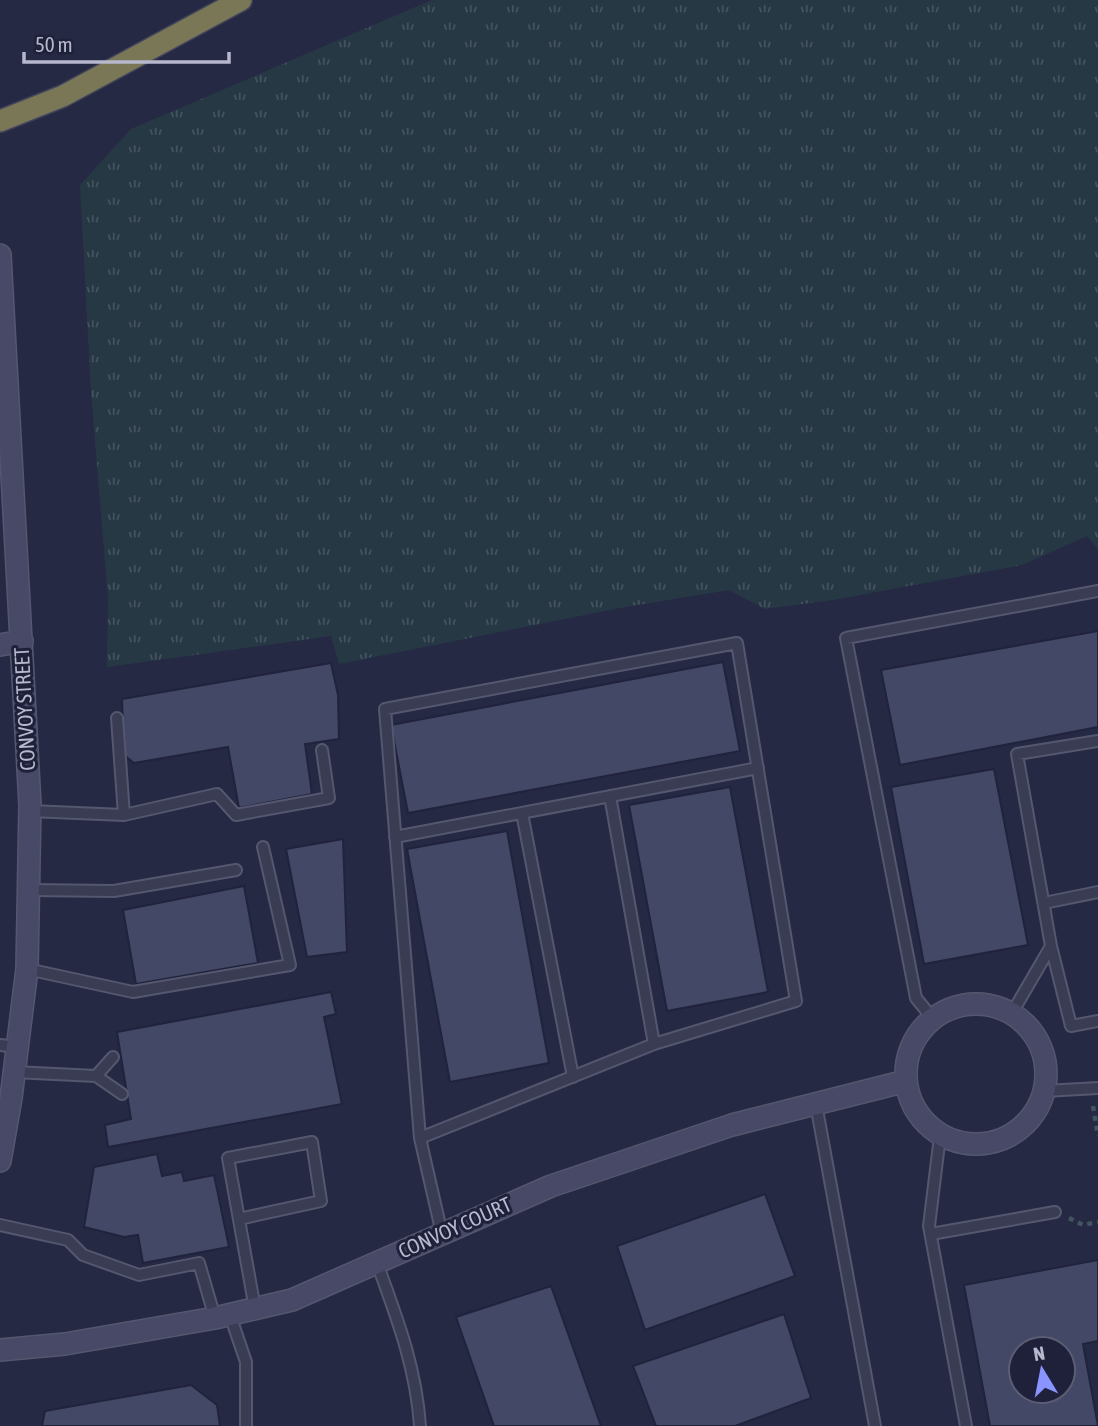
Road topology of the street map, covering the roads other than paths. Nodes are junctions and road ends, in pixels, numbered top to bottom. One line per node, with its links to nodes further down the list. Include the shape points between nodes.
1 (241, 0): 2 (highway, via 63,96)
2 (0, 121)
3 (0, 255): 4 (street, CONVOY STREET)
4 (3, 359): 6 (street, CONVOY STREET)
5 (1098, 591): 25 (lane, via 846,638 916,998)
6 (22, 641): 7 (street); 13 (street, CONVOY STREET)
7 (0, 645)
8 (117, 718): 15 (lane)
9 (1098, 741): 21 (lane, via 1017,754)
10 (322, 750): 15 (lane, via 329,798 236,815 217,794)
11 (758, 768): 12 (lane); 16 (lane, via 737,643 398,706 385,709); 27 (lane, via 796,1000)
12 (610, 796): 14 (lane); 27 (lane)
13 (30, 811): 15 (lane); 19 (street, CONVOY STREET)
14 (522, 813): 16 (lane); 32 (lane)
15 (124, 815)
16 (395, 837): 39 (lane)
17 (263, 847): 23 (lane, via 290,965 133,992)
18 (236, 870): 19 (lane, via 114,891)
19 (29, 890): 23 (street, CONVOY STREET)
20 (1098, 892): 21 (lane)
21 (1044, 903): 22 (lane)
22 (1051, 946): 24 (lane); 26 (lane, via 1071,1026)
23 (27, 970): 28 (street, CONVOY STREET)
24 (1012, 1013): 25 (street, via 971,1004); 35 (street, via 1042,1046)
25 (933, 1019): 33 (street, via 917,1037 908,1058)
26 (1098, 1021)
27 (654, 1044): 32 (lane)
28 (8, 1046): 30 (street, CONVOY STREET)
29 (113, 1057): 31 (lane)
30 (14, 1072): 31 (lane); 40 (street, CONVOY STREET)
31 (96, 1076): 36 (lane)
32 (573, 1077): 39 (lane)
33 (906, 1081): 37 (street, CONVOY COURT); 38 (street, via 919,1116)
34 (1094, 1088): 35 (lane)
35 (1045, 1091): 38 (street, via 1035,1113 1019,1131 997,1142 973,1145)
36 (122, 1094)
37 (816, 1104): 44 (street, CONVOY COURT, via 732,1125 551,1186); 52 (lane)
38 (940, 1136): 45 (lane)
39 (420, 1138): 44 (lane)
40 (0, 1161)
41 (1055, 1213): 45 (lane)
42 (239, 1219): 42 (lane, via 228,1158 312,1142 321,1201); 47 (lane)
43 (0, 1225): 48 (lane, via 68,1240 83,1255 139,1275 199,1263)
44 (442, 1234): 46 (street, CONVOY COURT)
45 (931, 1234): 53 (lane)
46 (377, 1263): 47 (street, CONVOY COURT, via 292,1300); 51 (lane, via 404,1336)
47 (255, 1309): 48 (street, CONVOY COURT)
48 (222, 1317): 49 (street, CONVOY COURT, via 65,1344); 50 (lane, via 246,1362)
49 (0, 1350)
50 (246, 1426)
51 (420, 1426)
52 (875, 1426)
53 (966, 1426)

